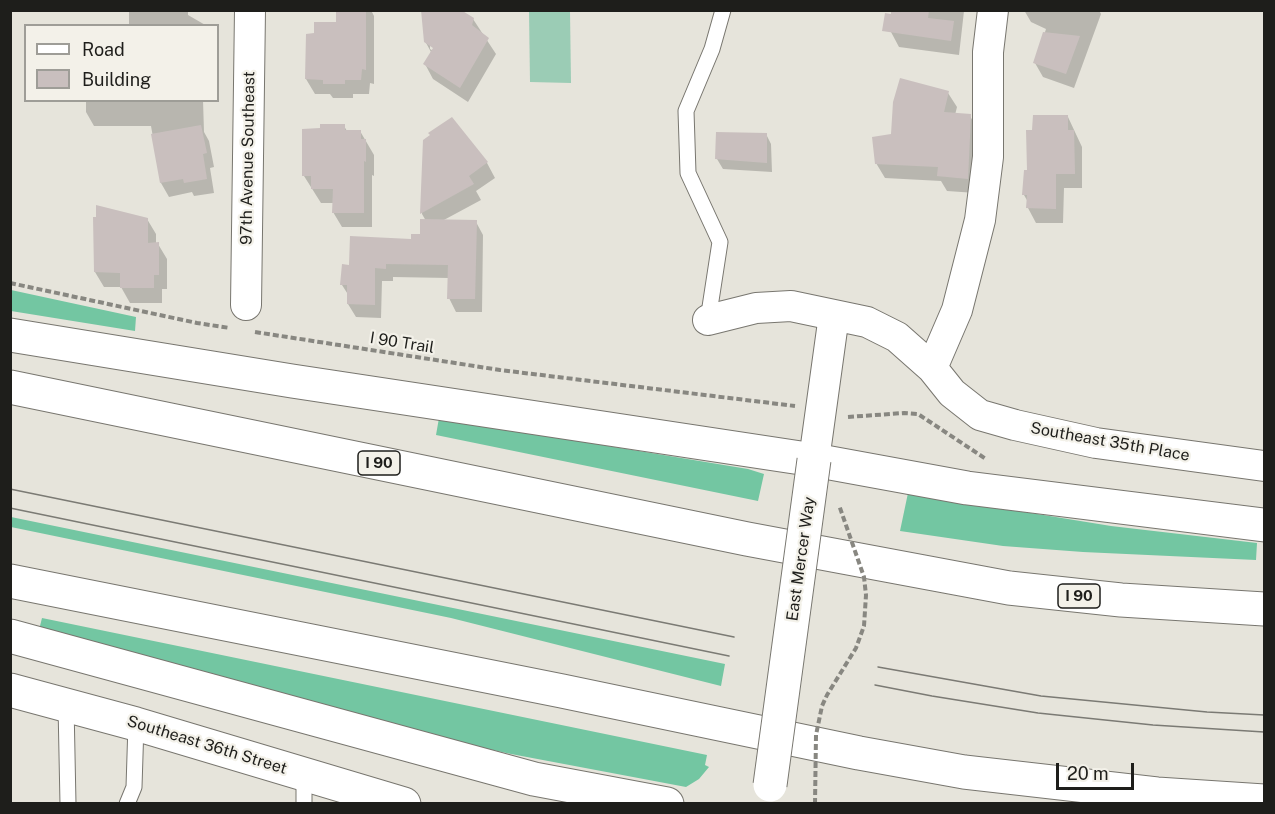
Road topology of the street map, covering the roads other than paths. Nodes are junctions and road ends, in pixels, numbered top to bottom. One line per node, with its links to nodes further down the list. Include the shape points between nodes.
1 (250, 10): 6 (street, 97th Avenue Southeast)
2 (723, 10): 5 (lane, via 712,49 686,111 688,173 720,242)
3 (993, 10): 8 (street, via 988,52 988,157 980,220 957,310)
4 (834, 315): 5 (street, Southeast 35th Place, via 791,306 756,308); 8 (street, Southeast 35th Place, via 867,322 897,336); 10 (street, East Mercer Way)
5 (708, 320)
6 (240, 321)
7 (10, 334): 10 (main road)
8 (932, 368): 11 (street, Southeast 35th Place, via 952,393 980,415 1096,442)
9 (10, 387): 14 (main road, I 90, via 747,539 1009,588)
10 (814, 460): 12 (main road, via 967,488); 20 (main road, East Mercer Way, bridge)
11 (1264, 466)
12 (1264, 525)
13 (10, 581): 21 (main road, via 964,772 1136,792)
14 (1264, 609)
15 (10, 636): 25 (main road, via 534,779)
16 (10, 690): 17 (main road, Southeast 36th Street)
17 (66, 705): 18 (main road, Southeast 36th Street); 22 (lane)
18 (136, 724): 19 (main road, Southeast 36th Street); 23 (lane, via 134,787)
19 (304, 789): 24 (main road, Southeast 36th Street)
20 (769, 794)
21 (1264, 801)
22 (68, 804)
23 (127, 804)
24 (404, 804)
25 (667, 804)

